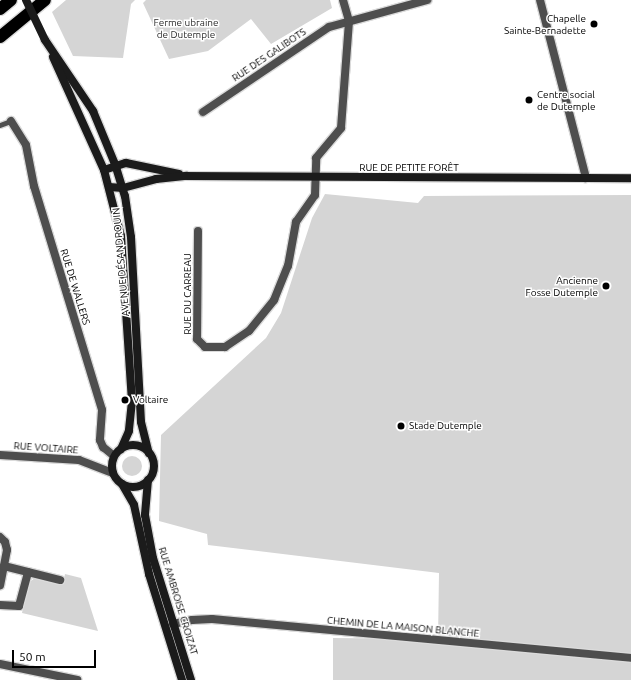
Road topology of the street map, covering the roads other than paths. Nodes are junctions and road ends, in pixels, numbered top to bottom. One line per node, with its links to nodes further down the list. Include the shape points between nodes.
1 (11, 0): 7 (highway)
2 (26, 0): 10 (main road, AVENUE DÉSANDROUIN, bridge)
3 (45, 0): 9 (highway)
4 (343, 0): 8 (street)
5 (427, 0): 8 (street, RUE DES GALIBOTS)
6 (540, 0): 18 (street)
7 (0, 9)
8 (349, 21): 11 (street, RUE DES GALIBOTS, via 324,30); 17 (street, RUE DU CARREAU, via 341,128 316,158)
9 (0, 37)
10 (45, 40): 14 (main road, AVENUE DÉSANDROUIN, via 83,94); 15 (main road, AVENUE DÉSANDROUIN)
11 (203, 112)
12 (11, 121): 13 (lane); 26 (street, RUE DE WALLERS, via 26,145 34,186 102,410 100,440 103,447)
13 (0, 125)
14 (115, 164): 15 (main road); 16 (main road, RUE DE PETITE FORÊT, via 132,164); 21 (main road, AVENUE DÉSANDROUIN)
15 (104, 170): 20 (main road, AVENUE DÉSANDROUIN)
16 (187, 176): 17 (main road, RUE DE PETITE FORÊT); 21 (main road, RUE DE PETITE FORÊT, via 156,179)
17 (315, 176): 18 (main road, RUE DE PETITE FORÊT); 22 (street, RUE DU CARREAU, via 315,195 296,222 291,257 278,293 253,327 225,347 205,347 197,339)
18 (586, 178): 19 (main road, RUE DE PETITE FORÊT)
19 (631, 178)
20 (109, 188): 21 (main road, RUE DE PETITE FORÊT); 23 (main road, AVENUE DÉSANDROUIN, via 121,236 132,405 129,432)
21 (123, 188): 24 (main road, AVENUE DÉSANDROUIN, via 131,237 141,422)
22 (198, 231)
23 (121, 448): 24 (main road, via 138,446); 26 (main road)
24 (149, 453): 28 (main road, via 154,467)
25 (0, 455): 27 (street, RUE VOLTAIRE, via 79,460)
26 (114, 456): 27 (main road)
27 (113, 473): 29 (main road)
28 (148, 480): 29 (main road, via 136,486); 36 (main road, RUE AMBROISE CROIZAT, via 145,508 147,528 155,565)
29 (122, 484): 41 (main road, RUE AMBROISE CROIZAT, via 134,506 149,574)
30 (0, 537): 31 (street, via 7,546)
31 (4, 566): 32 (street); 34 (street)
32 (28, 572): 33 (street); 35 (street, via 19,606)
33 (60, 580)
34 (0, 585)
35 (0, 605)
36 (174, 624): 37 (street, CHEMIN DE LA MAISON BLANCHE, via 212,619); 42 (main road, RUE AMBROISE CROIZAT)
37 (631, 658)
38 (0, 664): 39 (street)
39 (61, 678): 40 (street)
40 (77, 680)
41 (182, 680)
42 (191, 680)

